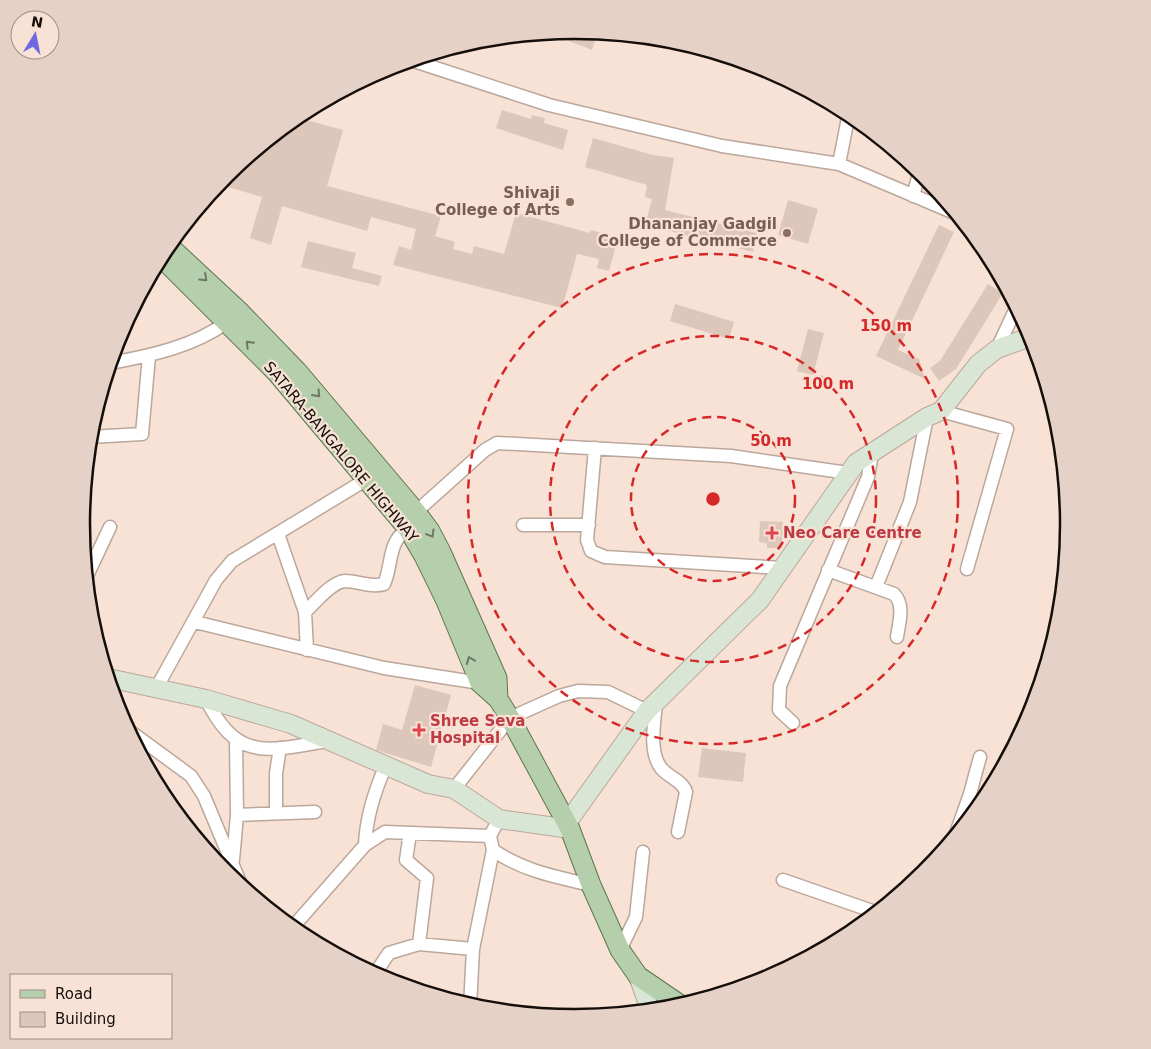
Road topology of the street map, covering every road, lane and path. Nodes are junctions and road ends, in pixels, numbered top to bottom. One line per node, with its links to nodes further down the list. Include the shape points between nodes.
1 (423, 64): 3 (street, via 559,107 722,146)
2 (848, 123): 3 (street)
3 (839, 164): 5 (street)
4 (917, 179): 5 (street)
5 (912, 196): 6 (street)
6 (945, 209)
7 (175, 251): 21 (main road, SATARA-BANGALORE HIGHWAY, one-way to 21, via 297,371)
8 (167, 263): 10 (main road, SATARA-BANGALORE HIGHWAY)
9 (1013, 315): 12 (street)
10 (227, 322): 13 (street, via 214,331); 20 (main road, SATARA-BANGALORE HIGHWAY, one-way to 10, via 276,372)
11 (1024, 339): 12 (street)
12 (997, 349): 15 (street, via 978,364)
13 (149, 356): 14 (street); 16 (street, via 142,434)
14 (118, 361)
15 (934, 414): 18 (street); 29 (street, via 1006,430); 31 (street, via 910,502)
16 (98, 437)
17 (595, 448): 19 (street, via 731,456); 21 (street, via 497,443); 23 (street)
18 (872, 453): 19 (street, via 856,463); 30 (street, via 868,477)
19 (848, 473): 28 (street)
20 (367, 479): 25 (main road, SATARA-BANGALORE HIGHWAY); 26 (street)
21 (416, 512): 37 (main road, SATARA-BANGALORE HIGHWAY, one-way to 37, via 441,552)
22 (522, 525): 23 (street)
23 (589, 525): 28 (street, via 588,546 591,551 605,557)
24 (110, 527): 27 (street)
25 (408, 529): 32 (street, via 395,541 384,584 343,581); 37 (main road, SATARA-BANGALORE HIGHWAY, one-way to 25)
26 (278, 534): 32 (street); 33 (street, via 232,561 216,580)
27 (92, 565)
28 (782, 568): 40 (street, via 760,600)
29 (967, 569)
30 (828, 570): 31 (street); 42 (street, via 780,686 779,710)
31 (876, 587): 34 (street, via 894,594 899,600)
32 (305, 612): 35 (street)
33 (195, 622): 35 (street); 38 (street)
34 (898, 637)
35 (307, 650): 37 (street, via 384,668)
36 (115, 679): 38 (street)
37 (488, 680): 41 (main road, SATARA-BANGALORE HIGHWAY)
38 (157, 687): 39 (street)
39 (206, 699): 44 (street, via 217,722); 45 (street, via 291,724)
40 (652, 706): 41 (street, via 608,692 578,691); 55 (street); 56 (street, via 657,760 661,769 685,787)
41 (510, 718): 49 (street); 55 (main road, SATARA-BANGALORE HIGHWAY)
42 (793, 724)
43 (140, 739): 62 (street, via 192,776)
44 (236, 741): 46 (street, via 253,747); 52 (street)
45 (326, 741): 46 (street); 48 (street)
46 (280, 748): 51 (street)
47 (980, 757): 54 (street)
48 (386, 765): 49 (street, via 428,784); 59 (street, via 365,832)
49 (454, 789): 53 (street)
50 (315, 812): 51 (street)
51 (276, 813): 52 (street)
52 (237, 815): 62 (street)
53 (499, 819): 55 (street); 58 (street)
54 (961, 821)
55 (569, 826): 65 (main road, SATARA-BANGALORE HIGHWAY)
56 (678, 832)
57 (410, 833): 58 (street); 59 (street, via 385,832); 68 (street, via 406,860 427,878)
58 (490, 836): 60 (street)
59 (365, 846): 67 (street)
60 (493, 850): 65 (street, via 526,868); 69 (street)
61 (643, 852): 70 (street, via 636,917)
62 (233, 863): 63 (street)
63 (236, 872)
64 (784, 880): 66 (street)
65 (591, 885): 70 (main road, SATARA-BANGALORE HIGHWAY)
66 (870, 910)
67 (297, 922)
68 (419, 944): 69 (street); 71 (street, via 389,953)
69 (473, 949): 73 (street)
70 (620, 950): 72 (main road, SATARA-BANGALORE HIGHWAY)
71 (379, 968)
72 (638, 976): 74 (main road, SATARA-BANGALORE HIGHWAY); 75 (street)
73 (470, 999)
74 (674, 1000)
75 (648, 1005)

